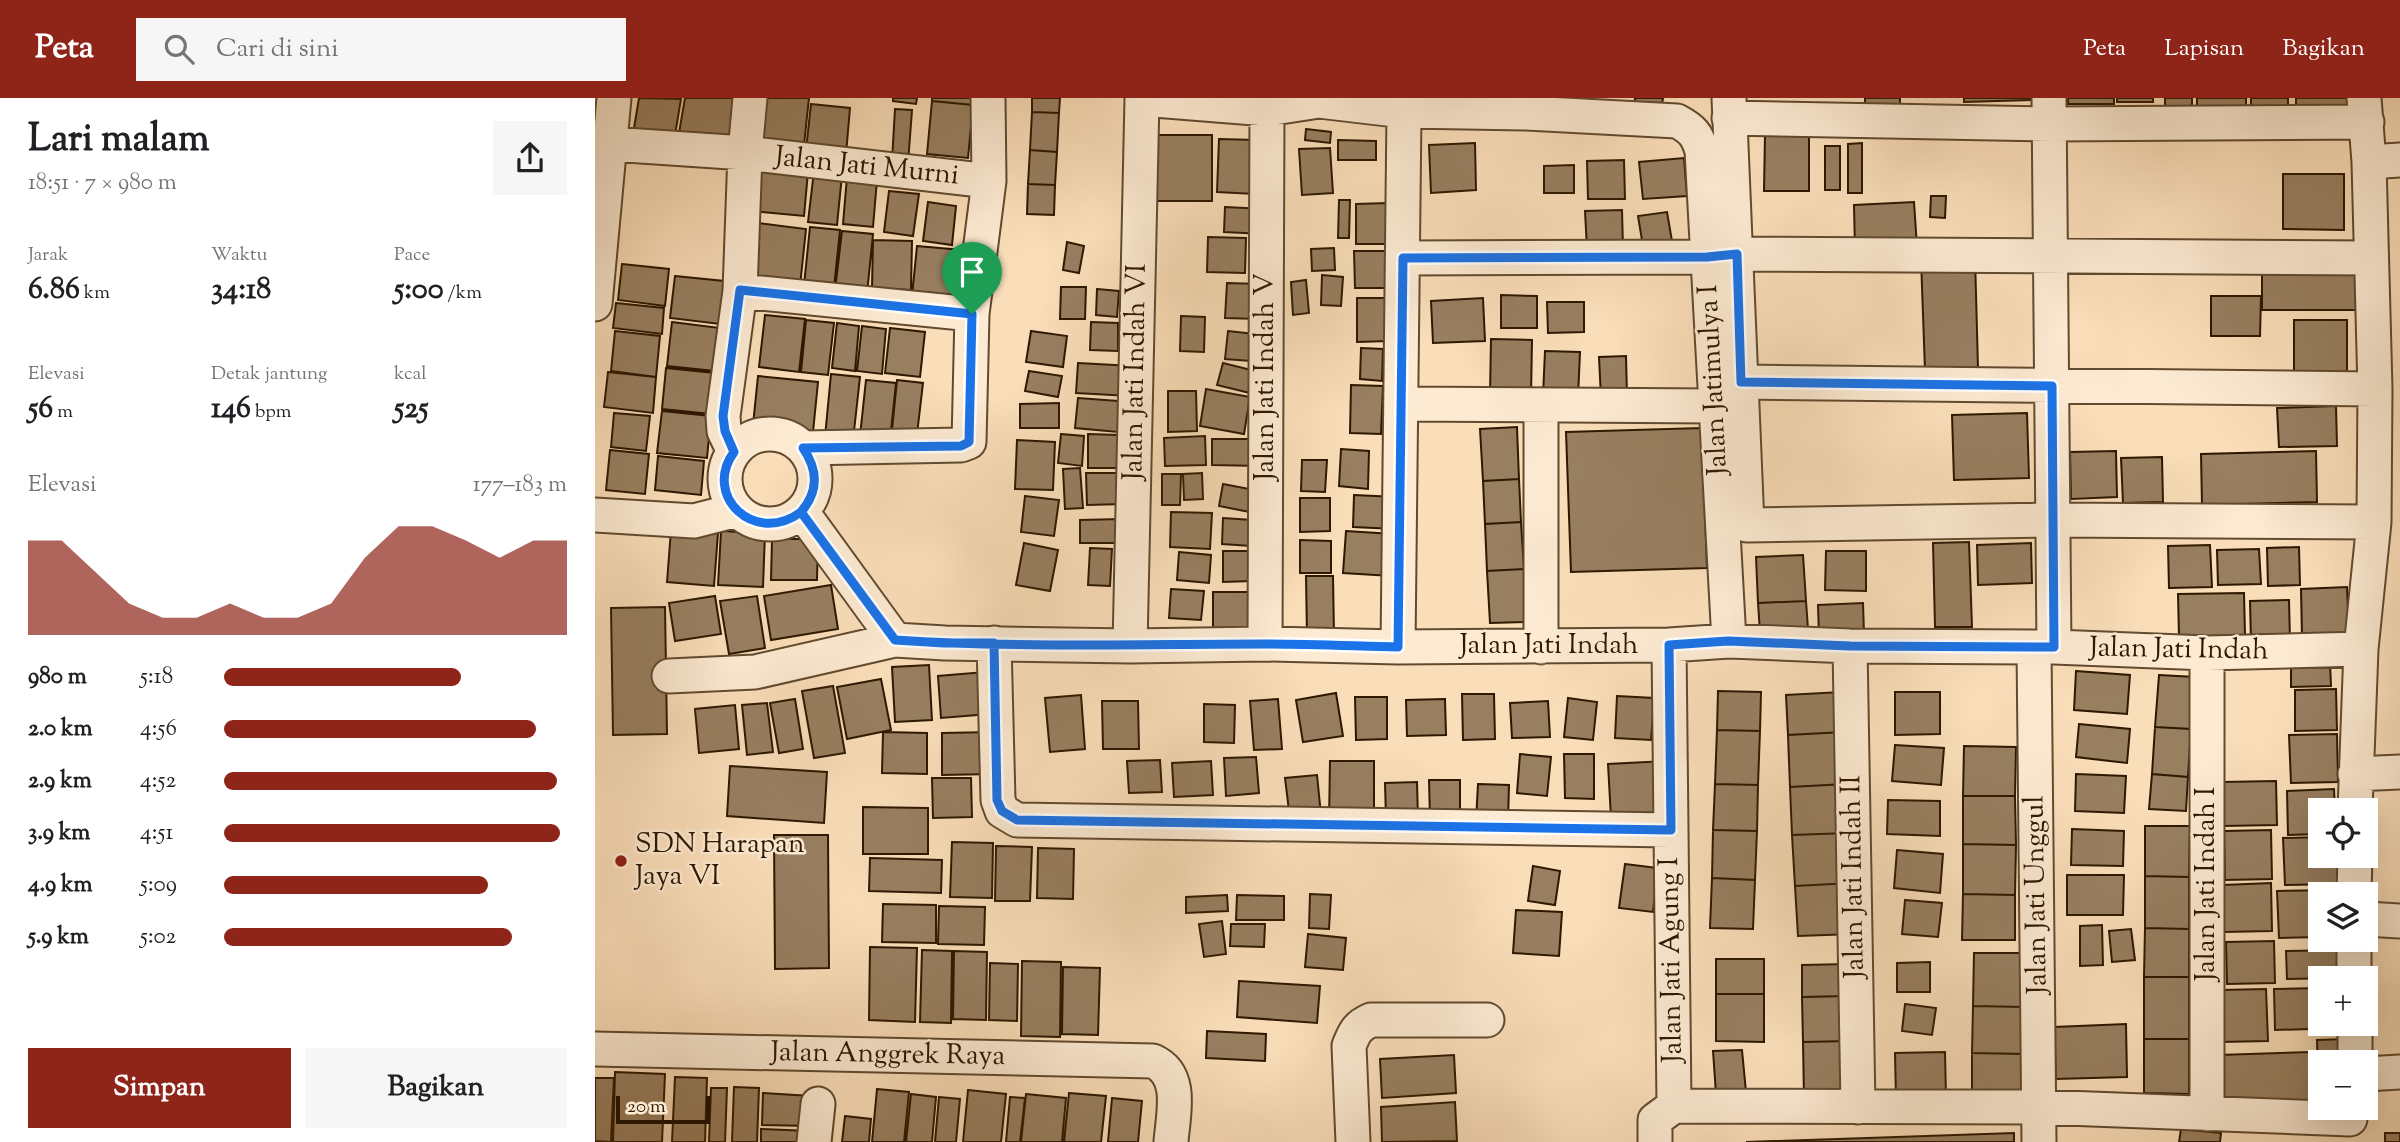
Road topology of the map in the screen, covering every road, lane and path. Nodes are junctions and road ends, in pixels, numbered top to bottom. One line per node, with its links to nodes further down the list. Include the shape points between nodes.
1 (614, 98): 10 (street)
2 (750, 98): 11 (street, Jalan Jati Murni)
3 (988, 98): 13 (street, Jalan Jati Murni)
4 (1142, 98): 6 (street, Jalan Jatimulya I); 39 (street, Jalan Jati Indah VI)
5 (1729, 108): 9 (street); 15 (street)
6 (1267, 109): 8 (street, Jalan Jatimulya I, via 1319,101); 37 (street, Jalan Jati Indah V)
7 (2365, 110): 9 (street); 12 (street)
8 (1404, 111): 15 (street, Jalan Jatimulya I, via 1677,121 1697,135); 16 (street)
9 (2050, 111): 14 (street, Jalan Jati Unggul)
10 (603, 144): 11 (street); 19 (street)
11 (745, 153): 13 (street, Jalan Jati Murni); 18 (street, Jalan Jati Murni)
12 (2384, 161): 17 (street)
13 (989, 181): 20 (street, Jalan Jati Murni)
14 (2051, 255): 15 (street); 17 (street); 22 (street, Jalan Jati Unggul)
15 (1722, 256): 16 (street); 21 (street); 26 (street, Jalan Jatimulya I)
16 (1403, 258): 24 (street)
17 (2371, 258): 23 (street)
18 (740, 290): 20 (street); 28 (street, Jalan Jati Murni, via 723,416)
19 (595, 304)
20 (972, 314): 27 (street, Jalan Jati Murni, via 971,439 966,445)
21 (1741, 382): 22 (street); 32 (street, via 1747,525)
22 (2052, 386): 23 (street); 32 (street, Jalan Jati Unggul)
23 (2375, 389): 33 (street)
24 (1401, 404): 25 (street); 41 (street)
25 (1541, 406): 26 (street); 42 (street)
26 (1715, 406): 35 (street, Jalan Jatimulya I)
27 (803, 448): 28 (street, via 792,439 764,434 750,438); 30 (street, via 811,459 815,487)
28 (734, 452): 29 (street, via 725,471 725,485)
29 (737, 510): 30 (street, via 762,524 790,521); 31 (street, via 694,521)
30 (801, 512): 34 (street)
31 (595, 515)
32 (2053, 520): 33 (street); 43 (street, Jalan Jati Unggul)
33 (2374, 522): 44 (street)
34 (895, 640): 36 (street, Jalan Jati Indah); 46 (street, Jalan Jati Indah, via 755,672)
35 (1728, 641): 38 (street, Jalan Jati Indah); 40 (street, Jalan Jati Indah)
36 (994, 643): 39 (street, Jalan Jati Indah); 50 (street, via 997,800 1002,811 1017,820)
37 (1265, 644): 39 (street, Jalan Jati Indah); 41 (street, Jalan Jati Indah)
38 (1669, 645): 42 (street, Jalan Jati Indah); 50 (street, Jalan Jati Agung I)
39 (1129, 646)
40 (1850, 646): 43 (street, Jalan Jati Indah); 59 (street, Jalan Jati Indah II)
41 (1398, 647): 42 (street, Jalan Jati Indah)
42 (1541, 647)
43 (2044, 647): 45 (street, Jalan Jati Indah); 60 (street, Jalan Jati Unggul)
44 (2361, 649): 45 (street, Jalan Jati Indah); 48 (street)
45 (2207, 653): 61 (street, Jalan Jati Indah I)
46 (669, 676)
47 (2400, 772): 48 (street)
48 (2355, 774): 49 (street)
49 (2355, 798)
50 (1671, 830): 58 (street, Jalan Jati Agung I)
51 (2378, 920): 52 (street)
52 (2400, 921)
53 (1487, 1020): 65 (street, via 1371,1020 1361,1025 1349,1046)
54 (595, 1049): 64 (street, Jalan Anggrek Raya, via 1153,1061 1163,1066 1172,1080)
55 (2400, 1072): 56 (street)
56 (2378, 1073)
57 (818, 1104): 63 (street)
58 (1674, 1107): 59 (street); 66 (street, via 1655,1120)
59 (1858, 1107): 60 (street)
60 (2039, 1107): 61 (street); 67 (street, Jalan Jati Unggul)
61 (2207, 1114): 62 (street)
62 (2351, 1123)
63 (814, 1142)
64 (1171, 1142)
65 (1353, 1142)
66 (1655, 1142)
67 (2039, 1142)

